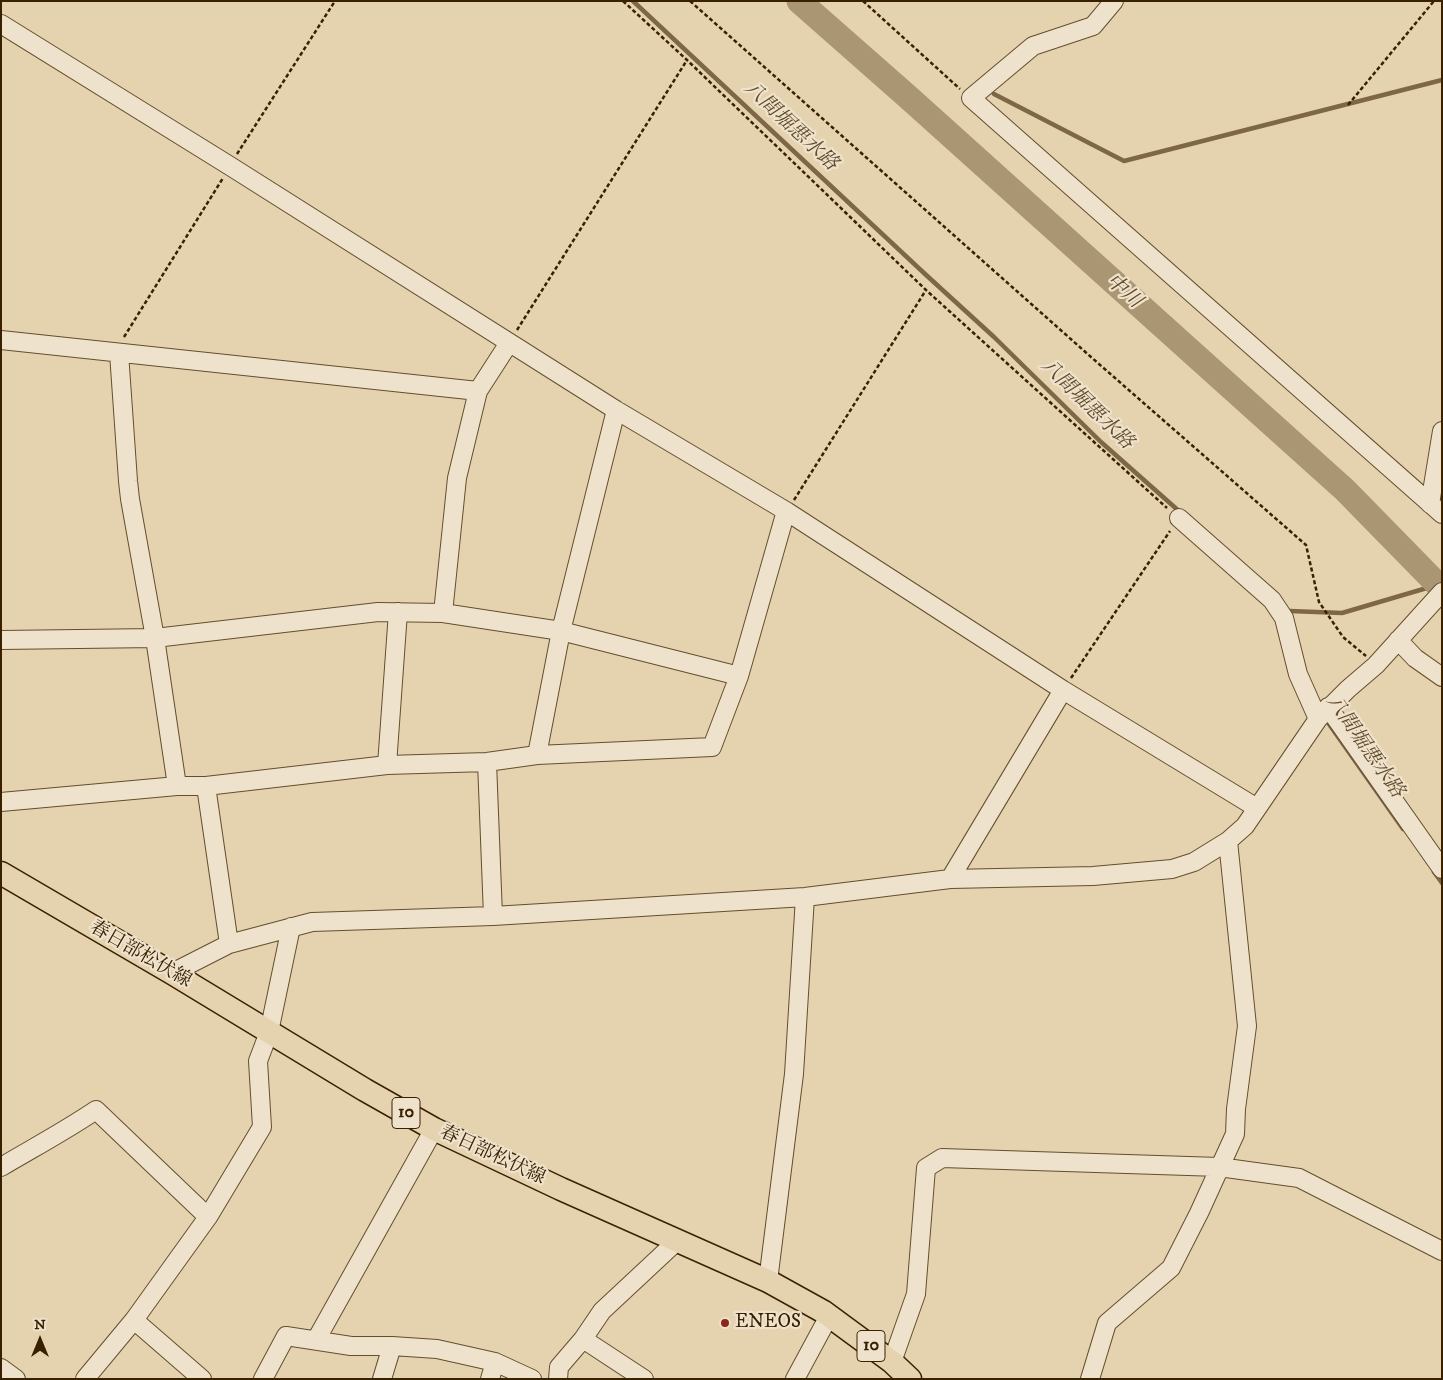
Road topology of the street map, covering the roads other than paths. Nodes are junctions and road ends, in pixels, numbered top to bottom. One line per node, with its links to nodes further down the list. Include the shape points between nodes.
1 (1114, 1): 9 (street, via 1093,26 1033,46 971,98)
2 (1, 24): 4 (street)
3 (1, 340): 5 (street)
4 (508, 343): 6 (street); 7 (street)
5 (119, 353): 6 (street); 17 (street, via 129,490)
6 (478, 391): 14 (street, via 457,478)
7 (616, 410): 10 (street); 15 (street)
8 (1442, 432): 9 (street)
9 (1436, 509)
10 (786, 512): 19 (street); 21 (street)
11 (1179, 518): 22 (street, via 1272,600 1284,618 1298,674)
12 (1442, 592): 16 (street)
13 (398, 612): 14 (street); 17 (street); 25 (street)
14 (444, 613): 15 (street)
15 (562, 630): 19 (street); 23 (street)
16 (1404, 634): 20 (street, via 1415,658); 22 (street, via 1376,665)
17 (155, 638): 18 (street); 26 (street)
18 (1, 640)
19 (739, 676): 23 (street, via 712,747)
20 (1442, 677)
21 (1063, 690): 29 (street); 33 (street)
22 (1323, 713): 29 (street); 31 (street)
23 (537, 755): 24 (street)
24 (487, 762): 25 (street); 35 (street)
25 (387, 765): 27 (street)
26 (177, 786): 27 (street); 28 (street)
27 (206, 786): 37 (street)
28 (1, 802)
29 (1257, 808): 30 (street, via 1245,826)
30 (1228, 841): 33 (street, via 1194,862 1172,869 1093,876); 42 (street, via 1247,1026 1235,1134)
31 (1442, 869)
32 (1, 873): 38 (main road, 春日部松伏線 / 10)
33 (950, 880): 34 (street)
34 (805, 897): 35 (street); 46 (street, via 794,1074)
35 (494, 916): 36 (street, via 312,922)
36 (290, 928): 37 (street); 39 (street)
37 (229, 944): 38 (street)
38 (172, 973): 39 (main road, 春日部松伏線 / 10)
39 (269, 1032): 40 (main road, 春日部松伏線 / 10); 43 (street, via 258,1061 262,1126)
40 (434, 1129): 44 (main road, 春日部松伏線 / 10); 50 (street)
41 (1, 1167): 43 (street, via 96,1110)
42 (1219, 1167): 45 (street, via 1300,1178); 54 (street, via 942,1158 926,1168); 64 (street, via 1171,1268 1107,1323)
43 (208, 1217): 48 (street)
44 (677, 1241): 46 (main road, 春日部松伏線 / 10); 49 (street, via 602,1310)
45 (1442, 1251)
46 (768, 1281): 47 (main road, 春日部松伏線 / 10)
47 (829, 1316): 54 (main road, 春日部松伏線 / 10); 63 (street)
48 (134, 1320): 56 (street); 57 (street)
49 (583, 1339): 61 (street, via 560,1367); 62 (street)
50 (316, 1340): 51 (street, via 351,1346); 58 (street, via 286,1336)
51 (392, 1346): 53 (street, via 437,1349); 59 (street)
52 (1, 1368): 55 (street)
53 (493, 1370): 60 (street)
54 (908, 1374)
55 (16, 1379)
56 (85, 1379)
57 (202, 1379)
58 (263, 1379)
59 (382, 1379)
60 (532, 1379)
61 (558, 1379)
62 (644, 1379)
63 (795, 1379)
64 (1090, 1379)

